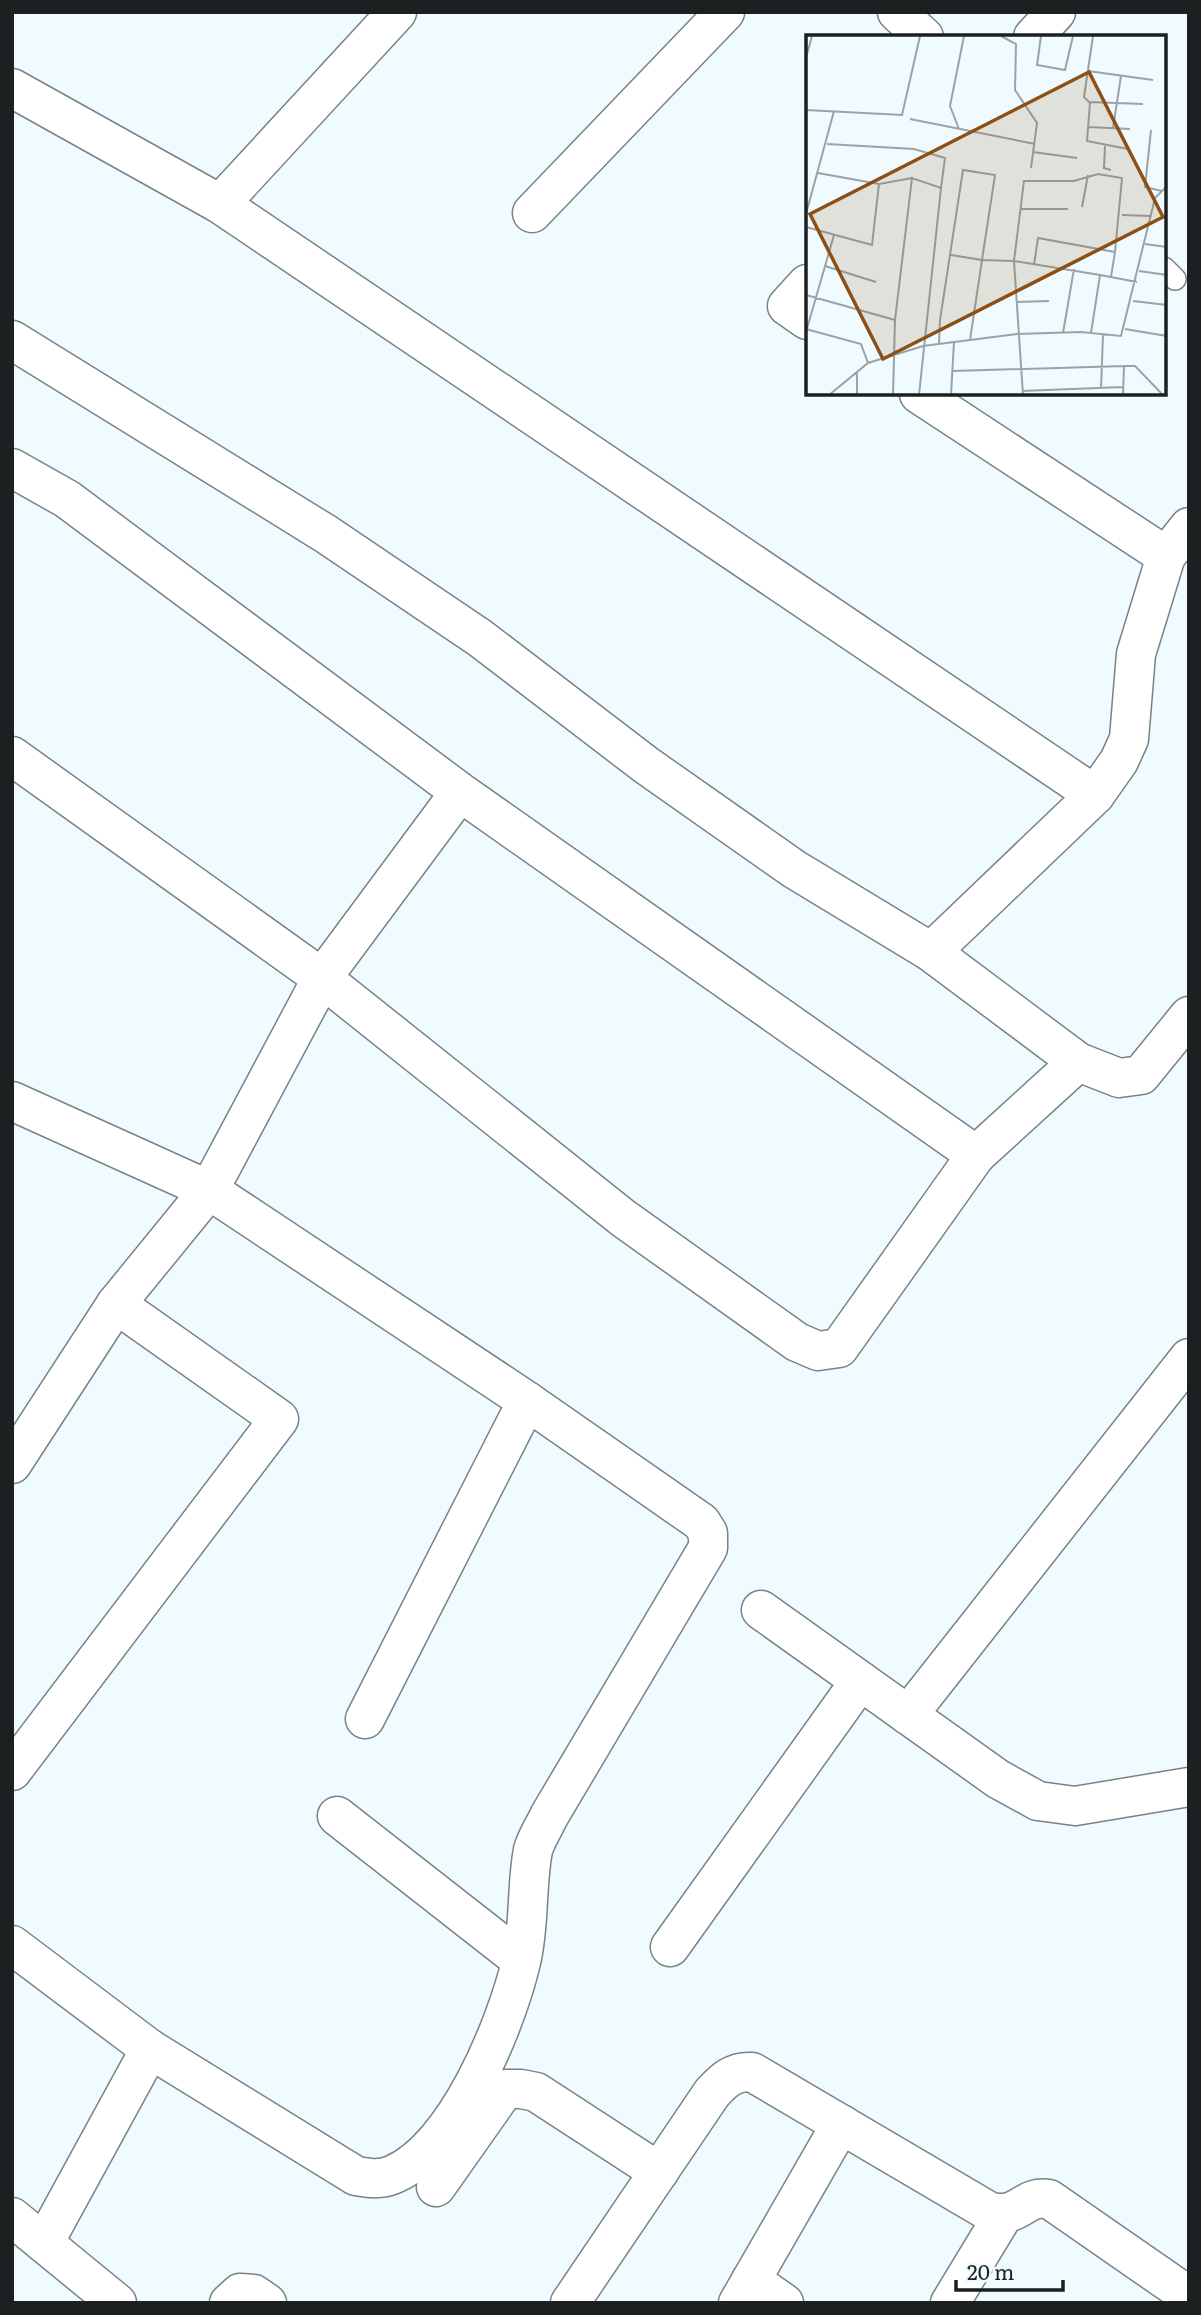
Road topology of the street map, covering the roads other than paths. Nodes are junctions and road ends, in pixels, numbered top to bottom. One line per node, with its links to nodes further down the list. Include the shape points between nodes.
1 (397, 12): 8 (street)
2 (724, 12): 9 (street)
3 (897, 12): 5 (street)
4 (1056, 12): 6 (street)
5 (921, 35)
6 (1035, 35)
7 (12, 88): 8 (street)
8 (220, 204): 19 (street)
9 (531, 213)
10 (806, 285): 11 (street, via 787,306)
11 (806, 319)
12 (12, 340): 20 (street, via 326,534 480,638 646,765 794,869)
13 (922, 396): 16 (street)
14 (12, 468): 18 (street, via 66,499)
15 (1189, 527): 16 (street)
16 (1166, 556): 19 (street, via 1136,654 1129,739)
17 (12, 757): 21 (street)
18 (460, 792): 21 (street); 25 (street)
19 (1095, 795): 20 (street)
20 (931, 952): 23 (street)
21 (322, 978): 25 (street, via 623,1219 797,1342 818,1351 839,1348); 26 (street)
22 (1189, 1016): 23 (street, via 1141,1075 1119,1078)
23 (1078, 1062): 25 (street)
24 (12, 1101): 26 (street)
25 (976, 1155)
26 (209, 1190): 27 (street); 29 (street)
27 (116, 1304): 30 (street); 35 (street, via 279,1419)
28 (1189, 1358): 33 (street)
29 (527, 1401): 34 (street); 40 (street, via 701,1522 708,1534 708,1548 533,1849)
30 (12, 1464)
31 (761, 1610): 32 (street)
32 (860, 1681): 33 (street); 39 (street)
33 (908, 1715): 36 (street, via 998,1779 1038,1801 1075,1806)
34 (365, 1719)
35 (12, 1771)
36 (1189, 1787)
37 (337, 1816): 40 (street)
38 (12, 1945): 41 (street)
39 (670, 1947)
40 (522, 1960): 41 (street, via 499,2034 454,2119 423,2157 392,2176 356,2176)
41 (150, 2049): 47 (street)
42 (841, 2124): 43 (street, via 752,2072 740,2072 726,2078 712,2093); 45 (street, via 982,2208); 48 (street)
43 (659, 2172): 44 (street, via 536,2092 505,2089); 53 (street)
44 (436, 2187)
45 (1004, 2214): 49 (street, via 1032,2199 1049,2199); 55 (street)
46 (12, 2217): 47 (street)
47 (44, 2243): 50 (street)
48 (745, 2292): 54 (street)
49 (1189, 2296)
50 (117, 2303)
51 (229, 2303): 52 (street, via 240,2292)
52 (267, 2303)
53 (570, 2303)
54 (784, 2303)
55 (950, 2303)

